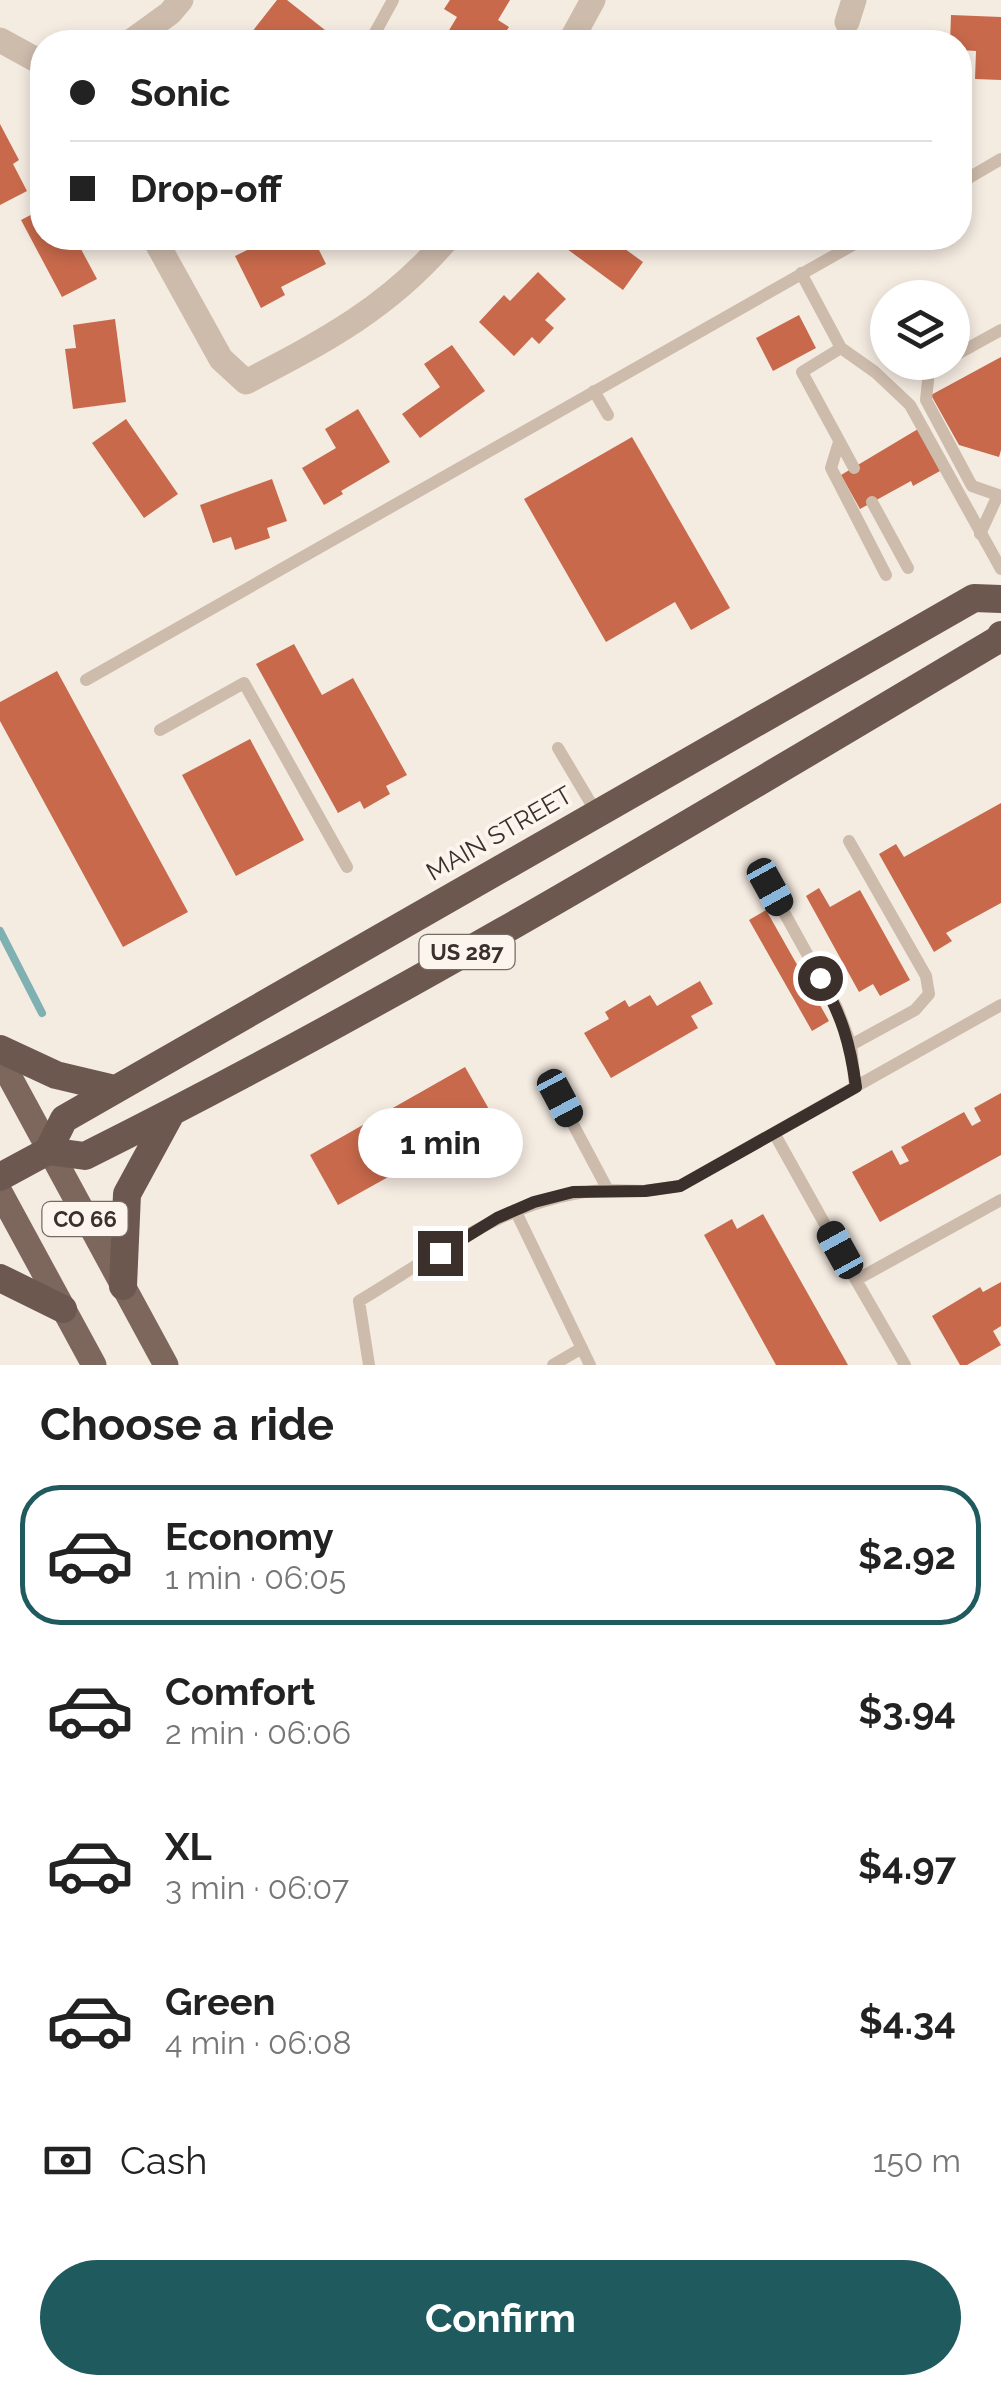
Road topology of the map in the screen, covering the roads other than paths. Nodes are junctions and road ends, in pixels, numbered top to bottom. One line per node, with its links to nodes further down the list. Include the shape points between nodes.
1 (181, 0): 4 (street)
2 (393, 0): 5 (lane)
3 (592, 0): 6 (street)
4 (147, 30)
5 (377, 30)
6 (576, 30)
7 (0, 40): 8 (street)
8 (30, 56)
9 (1001, 159): 10 (lane)
10 (972, 175)
11 (161, 250): 12 (street, via 221,359 246,382 380,306)
12 (438, 250)
13 (842, 250): 14 (lane)
14 (801, 273): 16 (lane); 19 (lane)
15 (1001, 330): 17 (lane)
16 (841, 348): 21 (lane, via 802,372); 24 (lane, via 910,406)
17 (970, 348)
18 (928, 380): 24 (lane, via 926,400 972,486 998,494)
19 (594, 391): 20 (lane); 30 (lane)
20 (608, 415)
21 (840, 442): 22 (lane); 27 (lane, via 831,468)
22 (854, 468)
23 (872, 502): 25 (lane)
24 (980, 534): 26 (lane)
25 (908, 568)
26 (1001, 569)
27 (886, 576)
28 (1001, 598): 33 (highway, MAIN STREET / US 287, via 974,598)
29 (1001, 635): 44 (highway, MAIN STREET / US 287, via 475,948)
30 (86, 680)
31 (160, 730): 35 (lane, via 244,683)
32 (558, 748): 33 (lane)
33 (596, 812): 42 (highway, MAIN STREET / US 287)
34 (849, 841): 38 (lane, via 926,976 929,994 915,1010)
35 (347, 867)
36 (770, 887): 38 (lane)
37 (1001, 1005): 41 (lane)
38 (851, 1045): 41 (lane)
39 (0, 1049): 42 (highway, via 56,1075)
40 (0, 1059): 46 (main road, CO 66)
41 (856, 1087): 45 (lane)
42 (115, 1089): 46 (highway, MAIN STREET / US 287, via 64,1119)
43 (560, 1098): 48 (lane)
44 (170, 1114): 46 (highway, MAIN STREET / US 287, via 85,1156); 54 (highway, via 128,1194)
45 (774, 1133): 48 (lane, via 680,1186); 53 (lane)
46 (48, 1151): 47 (highway, MAIN STREET / US 287); 54 (main road, CO 66)
47 (0, 1178)
48 (608, 1190): 51 (lane, via 573,1192)
49 (0, 1192): 55 (main road, CO 66)
50 (1001, 1200): 53 (lane)
51 (515, 1210): 56 (lane); 59 (lane, via 359,1301)
52 (0, 1278): 55 (highway)
53 (856, 1280): 62 (lane)
54 (123, 1286): 58 (main road, CO 66)
55 (62, 1310): 57 (main road, CO 66)
56 (582, 1348): 60 (lane); 61 (lane)
57 (94, 1365)
58 (166, 1365)
59 (369, 1365)
60 (554, 1365)
61 (590, 1365)
62 (905, 1365)

